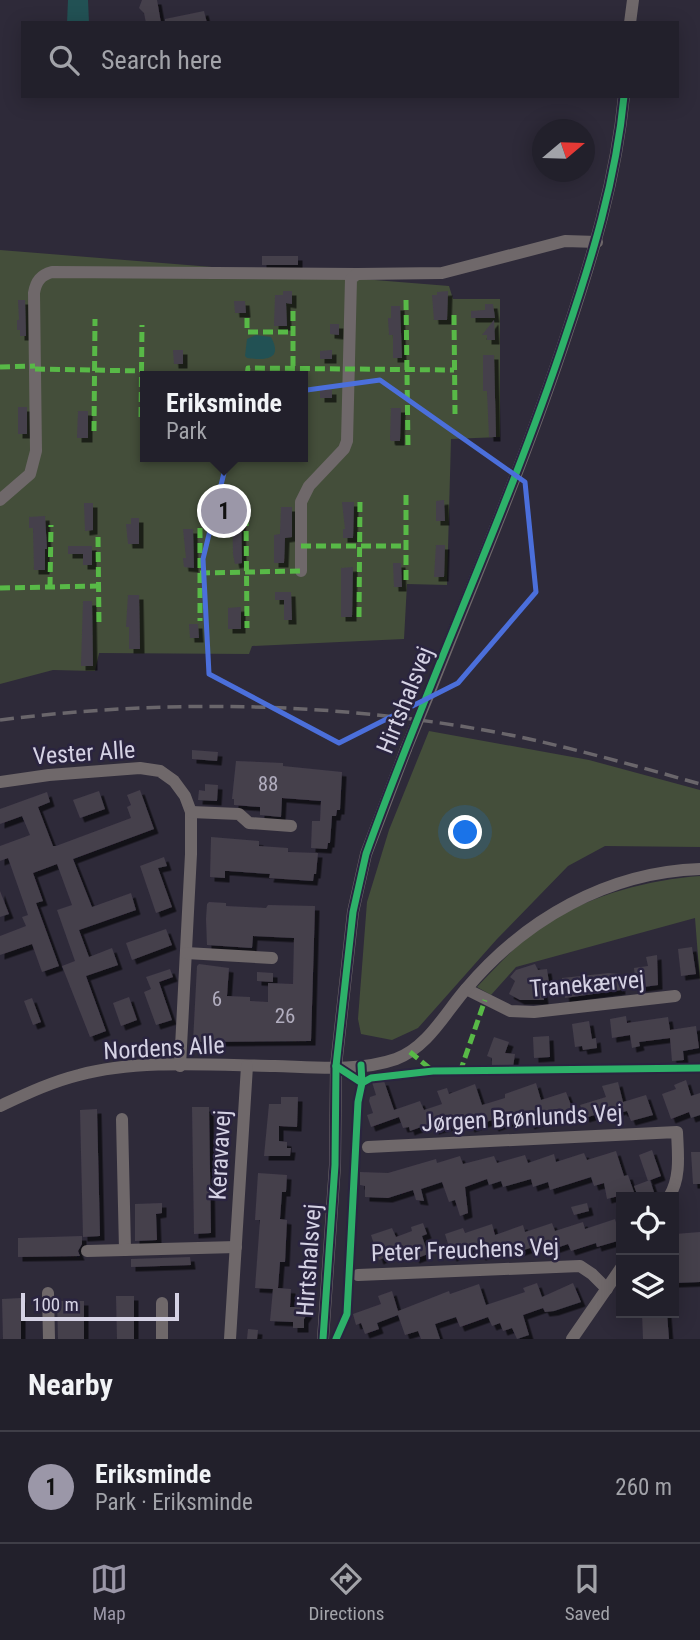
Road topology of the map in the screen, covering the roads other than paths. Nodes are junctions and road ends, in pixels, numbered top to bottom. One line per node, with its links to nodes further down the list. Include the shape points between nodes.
1 (633, 0): 2 (street)
2 (630, 21)
3 (624, 98): 4 (street, Hirtshalsvej, via 612,183)
4 (597, 242): 5 (street, via 565,241 442,273); 18 (street, Hirtshalsvej, bridge, via 540,415 366,853 353,912)
5 (357, 274): 6 (street, via 44,275 34,293 36,451 30,474); 7 (street, via 349,285 347,441 301,502)
6 (0, 500)
7 (301, 571)
8 (0, 782): 9 (street, Vester Alle, via 127,769 160,771 186,796)
9 (191, 812): 10 (street, via 239,814 249,823); 12 (street)
10 (291, 826)
11 (700, 869): 14 (street, Nordens Alle, via 631,880 568,905 508,945)
12 (186, 953): 13 (street); 16 (street)
13 (272, 958)
14 (466, 989): 15 (street, Tranekærvej, via 510,1011 534,1012); 18 (street, Nordens Alle, via 424,1042 410,1052 376,1064)
15 (675, 996)
16 (180, 1066): 17 (street, Nordens Alle); 19 (street, Nordens Alle, via 80,1074)
17 (247, 1066): 18 (street, Nordens Alle); 23 (street, Keravavej)
18 (336, 1066): 34 (street, Hirtshalsvej, via 335,1165)
19 (0, 1106)
20 (122, 1119): 24 (street)
21 (368, 1147): 22 (street, Jørgen Brønlunds Vej, via 677,1132 678,1167)
22 (673, 1192)
23 (236, 1247): 24 (street); 33 (street, Keravavej)
24 (125, 1250): 25 (street)
25 (87, 1251)
26 (358, 1275): 28 (street, Peter Freuchens Vej, via 580,1266)
27 (616, 1276): 28 (street)
28 (607, 1289): 35 (street)
29 (48, 1293): 31 (street)
30 (162, 1303): 32 (street)
31 (49, 1339)
32 (162, 1339)
33 (230, 1339)
34 (323, 1339)
35 (572, 1339)

